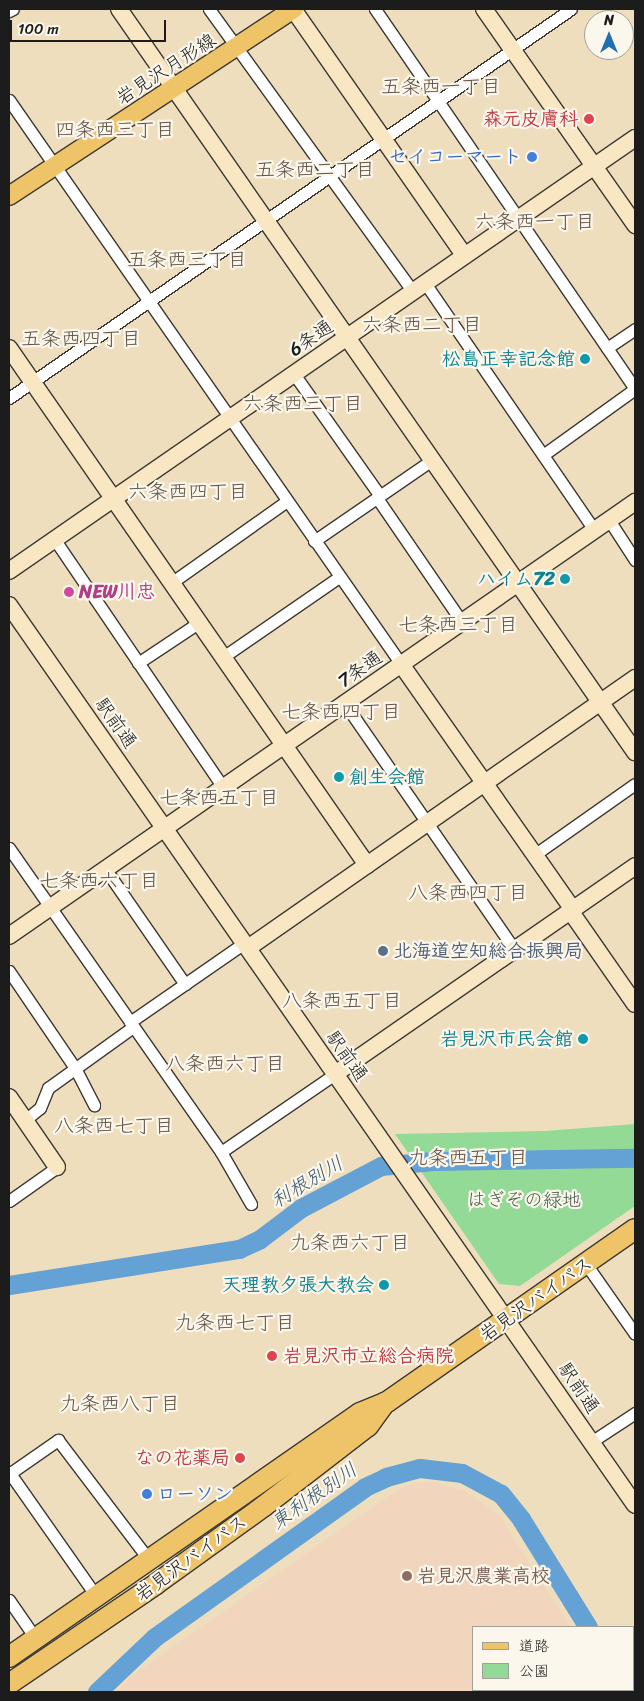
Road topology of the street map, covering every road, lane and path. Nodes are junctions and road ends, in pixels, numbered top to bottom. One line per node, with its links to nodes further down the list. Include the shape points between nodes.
1 (13, 9): 8 (street)
2 (119, 9): 11 (street)
3 (209, 9): 9 (street)
4 (293, 9): 9 (main road, 岩見沢月形線); 14 (street)
5 (375, 9): 13 (street)
6 (484, 9): 10 (street)
7 (571, 9): 10 (street)
8 (9, 12)
9 (238, 48): 11 (main road, 岩見沢月形線); 18 (street)
10 (512, 49): 13 (street); 17 (street)
11 (175, 89): 16 (main road, 岩見沢月形線); 21 (street)
12 (9, 100): 16 (street)
13 (438, 100): 14 (street); 20 (street)
14 (383, 138): 18 (street); 23 (street)
15 (635, 138): 17 (street, 6条通)
16 (56, 165): 19 (main road, 岩見沢月形線); 25 (street)
17 (594, 166): 20 (street, 6条通); 22 (street)
18 (328, 176): 21 (street); 24 (street)
19 (9, 196)
20 (518, 218): 23 (street, 6条通); 29 (street)
21 (266, 220): 25 (street); 27 (street)
22 (635, 225)
23 (464, 255): 24 (street, 6条通)
24 (419, 288): 27 (street, 6条通); 35 (street)
25 (149, 301): 31 (street); 34 (street)
26 (635, 329): 29 (street)
27 (348, 337): 30 (street, 6条通); 36 (street)
28 (9, 348): 31 (street)
29 (607, 348): 32 (street)
30 (294, 374): 34 (street, 6条通); 37 (street)
31 (32, 382): 33 (street); 38 (street)
32 (635, 389): 35 (street)
33 (9, 398)
34 (230, 418): 38 (street, 6条通); 39 (street)
35 (543, 455): 42 (street)
36 (432, 460): 37 (street); 48 (street)
37 (379, 497): 44 (street); 51 (street)
38 (113, 500): 43 (street, 6条通); 49 (street)
39 (287, 501): 44 (street); 49 (street)
40 (635, 502): 41 (street, 7条通)
41 (609, 520): 42 (street, 7条通); 45 (street)
42 (594, 530): 48 (street, 7条通)
43 (54, 540): 46 (street, 6条通); 54 (street)
44 (314, 540): 47 (street)
45 (635, 560)
46 (9, 571)
47 (339, 577): 53 (street); 55 (street)
48 (519, 582): 51 (street, 7条通); 57 (street)
49 (171, 583): 52 (street)
50 (9, 605): 65 (street, 駅前通)
51 (462, 622): 55 (street, 7条通)
52 (198, 623): 53 (street); 54 (street)
53 (223, 657): 59 (street)
54 (138, 663): 63 (street)
55 (401, 664): 58 (street, 7条通); 61 (street)
56 (635, 678): 57 (street)
57 (600, 702): 60 (street); 61 (street)
58 (345, 704): 59 (street, 7条通); 64 (street)
59 (284, 746): 63 (street, 7条通); 68 (street)
60 (635, 752)
61 (484, 783): 64 (street); 67 (street)
62 (635, 784): 67 (street)
63 (223, 787): 65 (street, 7条通)
64 (428, 822): 68 (street); 75 (street)
65 (164, 827): 70 (street, 7条通); 74 (street, 駅前通)
66 (9, 848): 71 (street)
67 (534, 854): 72 (street)
68 (366, 865): 74 (street)
69 (634, 869): 72 (street)
70 (106, 870): 71 (street, 7条通); 77 (street)
71 (50, 907): 73 (street, 7条通); 79 (street)
72 (572, 911): 75 (street); 78 (street)
73 (9, 936)
74 (246, 945): 77 (street); 81 (street, 駅前通)
75 (515, 950): 81 (street)
76 (9, 971): 80 (street)
77 (185, 984): 79 (street)
78 (635, 1004)
79 (131, 1024): 80 (street); 85 (street)
80 (75, 1068): 83 (street); 84 (street, via 48,1088 40,1108)
81 (335, 1074): 85 (street); 91 (street, 駅前通)
82 (9, 1097): 84 (street)
83 (94, 1104)
84 (25, 1120): 86 (street)
85 (221, 1152): 88 (street)
86 (57, 1167): 87 (street)
87 (9, 1201)
88 (250, 1204)
89 (635, 1229): 90 (highway, 岩見沢バイパス)
90 (586, 1264): 91 (highway, 岩見沢バイパス); 92 (street)
91 (508, 1318): 93 (highway, 岩見沢バイパス); 95 (street, 駅前通)
92 (635, 1334)
93 (386, 1402): 98 (highway, 岩見沢バイパス, via 360,1413); 103 (highway, 岩見沢バイパス, via 368,1426 264,1506)
94 (635, 1413): 95 (street)
95 (591, 1442): 97 (street, 駅前通)
96 (9, 1473): 98 (street, via 58,1440); 99 (street)
97 (635, 1506)
98 (149, 1560): 99 (highway, 岩見沢バイパス)
99 (96, 1596): 101 (highway, 岩見沢バイパス)
100 (9, 1600): 101 (street)
101 (36, 1639): 102 (highway, 岩見沢バイパス)
102 (9, 1657)
103 (46, 1660): 104 (highway, 岩見沢バイパス); 105 (street)
104 (9, 1684)
105 (9, 1692)

